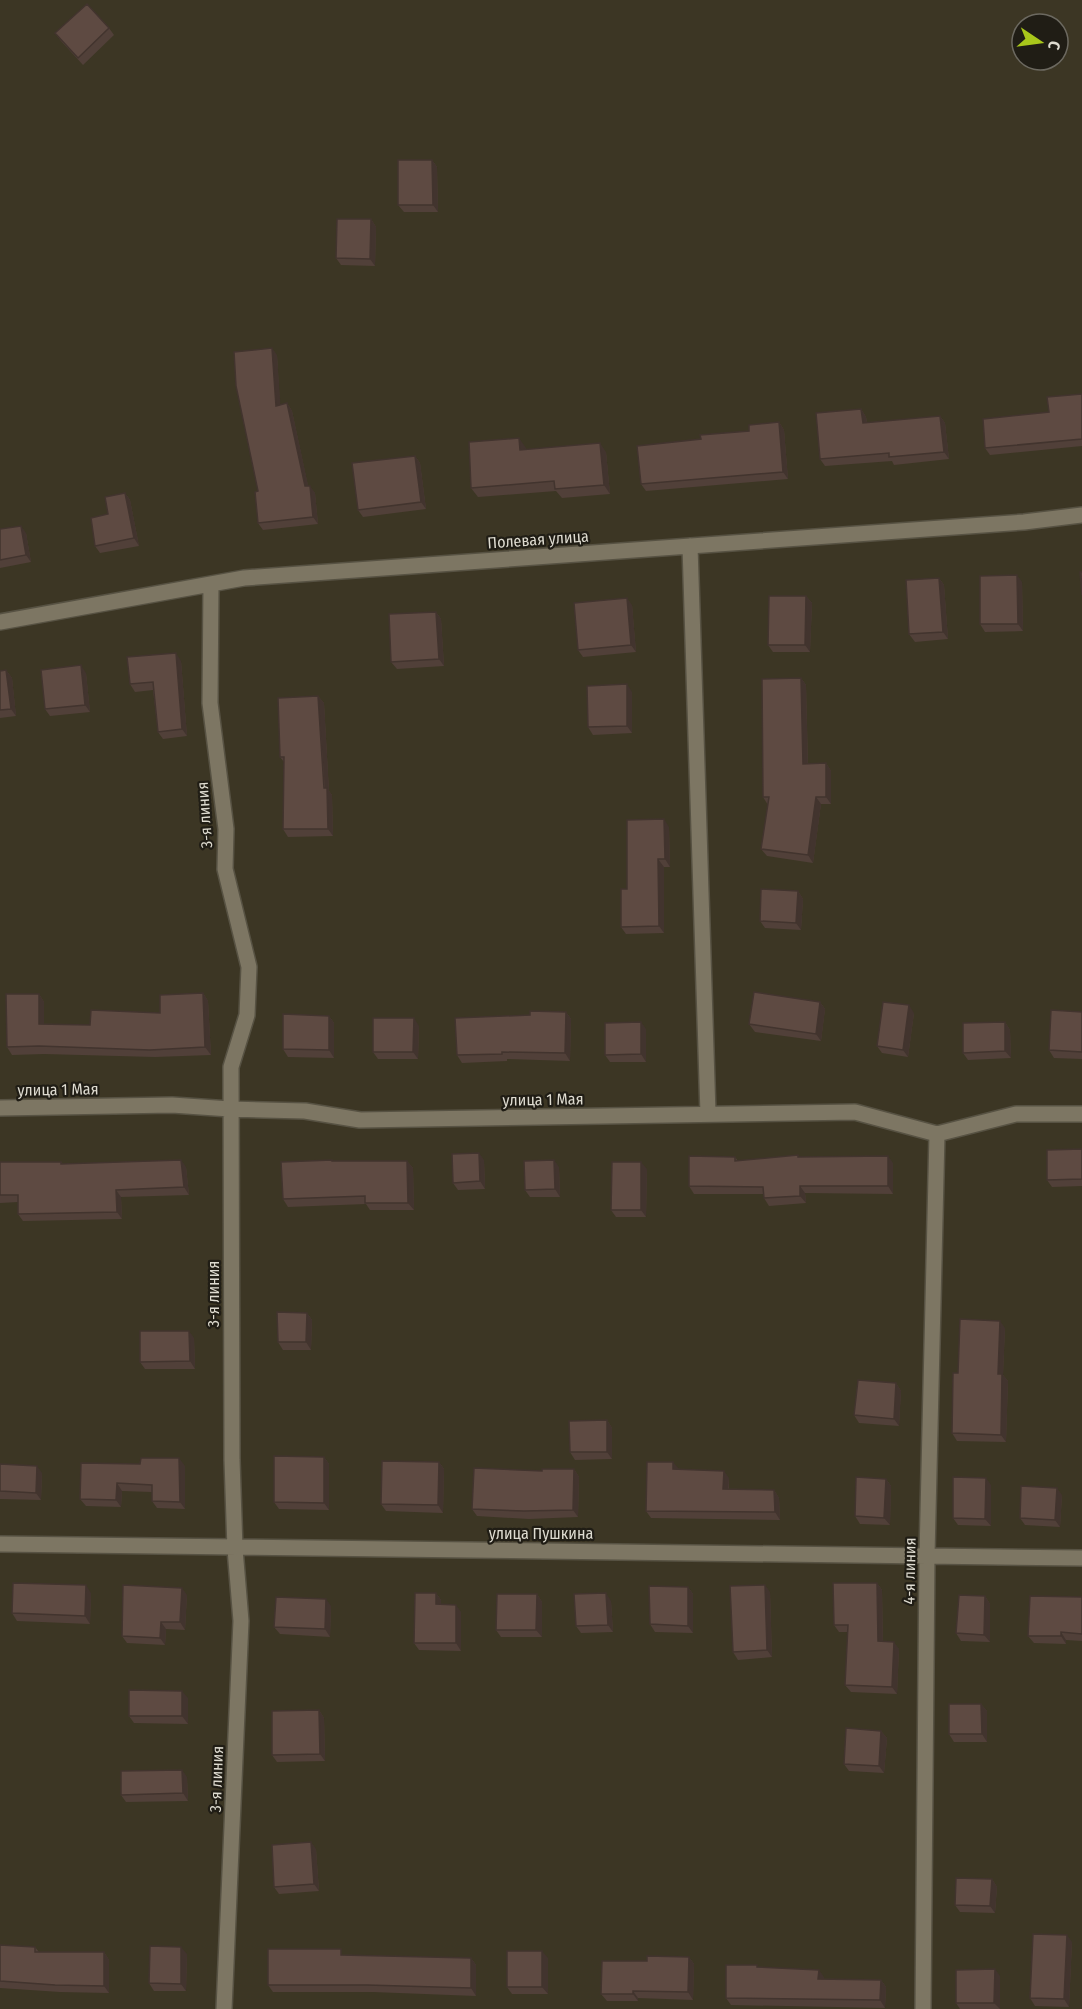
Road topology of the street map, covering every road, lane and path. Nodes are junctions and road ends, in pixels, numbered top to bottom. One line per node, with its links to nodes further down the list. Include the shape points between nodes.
1 (1082, 515): 2 (street, Полевая улица)
2 (690, 546): 3 (street, Полевая улица); 7 (street)
3 (211, 584): 4 (street, Полевая улица); 6 (street, 3-я линия, via 210,704 226,829 225,869 249,967 247,1015 231,1067)
4 (0, 622)
5 (0, 1108): 6 (street, улица 1 Мая, via 172,1105)
6 (230, 1109): 7 (street, улица 1 Мая, via 305,1111 360,1120); 11 (street, 3-я линия)
7 (708, 1114): 9 (street, улица 1 Мая, via 855,1112)
8 (1082, 1114): 9 (street, улица 1 Мая, via 1016,1114)
9 (937, 1134): 12 (street, 4-я линия)
10 (0, 1544): 11 (street, улица Пушкина)
11 (235, 1549): 12 (street, улица Пушкина); 14 (street, 3-я линия, via 241,1621)
12 (927, 1555): 13 (street, улица Пушкина); 15 (street, 4-я линия)
13 (1082, 1558)
14 (224, 2009)
15 (923, 2009)

